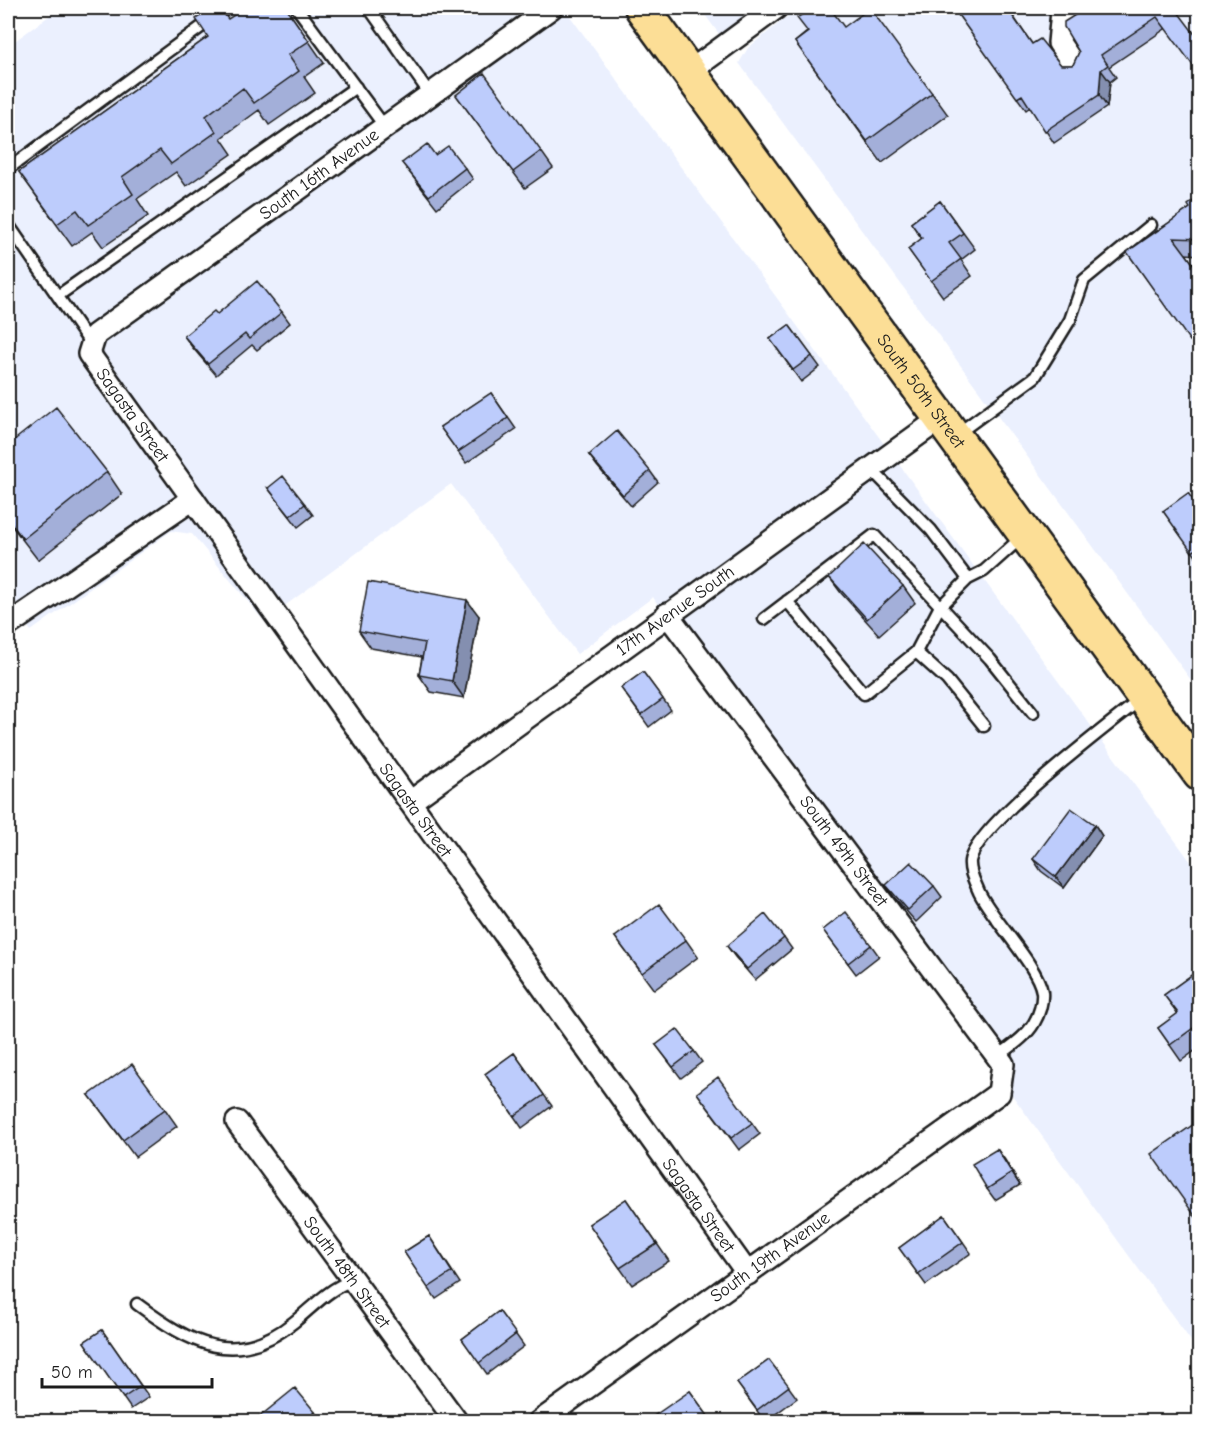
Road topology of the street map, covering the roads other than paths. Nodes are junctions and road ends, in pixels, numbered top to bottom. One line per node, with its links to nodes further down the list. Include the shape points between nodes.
1 (227, 8): 13 (lane)
2 (297, 8): 10 (lane)
3 (369, 8): 11 (lane)
4 (550, 8): 11 (street, South 16th Avenue)
5 (642, 8): 9 (main road, South 50th Street)
6 (776, 8): 9 (street)
7 (1059, 8): 8 (street, via 1059,43)
8 (1075, 66)
9 (689, 72): 18 (main road, South 50th Street)
10 (356, 87): 12 (lane); 16 (lane)
11 (430, 94): 12 (street, South 16th Avenue)
12 (385, 127): 17 (street, South 16th Avenue, via 94,335)
13 (8, 169)
14 (8, 224): 16 (lane)
15 (1151, 225): 18 (lane, via 1084,280 1070,320 1035,377)
16 (59, 295): 17 (lane)
17 (90, 343): 20 (street, Sagasta Street, via 89,354)
18 (947, 427): 19 (street, 17th Avenue South); 21 (main road, South 50th Street)
19 (870, 468): 22 (lane, via 931,530); 25 (street, 17th Avenue South)
20 (193, 499): 27 (street); 33 (street, Sagasta Street)
21 (1025, 534): 22 (lane, via 984,571); 29 (main road, South 50th Street)
22 (968, 579): 24 (lane)
23 (787, 601): 24 (lane, via 874,535); 26 (lane); 28 (lane, via 864,694)
24 (939, 608): 28 (lane); 30 (lane, via 990,659)
25 (668, 614): 33 (street, 17th Avenue South); 34 (street, South 49th Street)
26 (764, 619)
27 (8, 625)
28 (916, 652): 31 (lane, via 947,680)
29 (1144, 697): 32 (main road, South 50th Street); 34 (lane, via 1044,779 976,844 970,862 972,876 984,901 1036,976 1042,993 1034,1024)
30 (1033, 713)
31 (984, 726)
32 (1200, 774)
33 (410, 802): 36 (street, Sagasta Street)
34 (997, 1057): 36 (street, South 19th Avenue, via 1003,1064 999,1093)
35 (237, 1122): 37 (street, South 48th Street)
36 (748, 1274): 40 (street, South 19th Avenue)
37 (352, 1280): 38 (lane, via 321,1296 283,1330 248,1346 220,1349 196,1341); 39 (street, South 48th Street)
38 (137, 1304)
39 (457, 1422)
40 (539, 1422)

